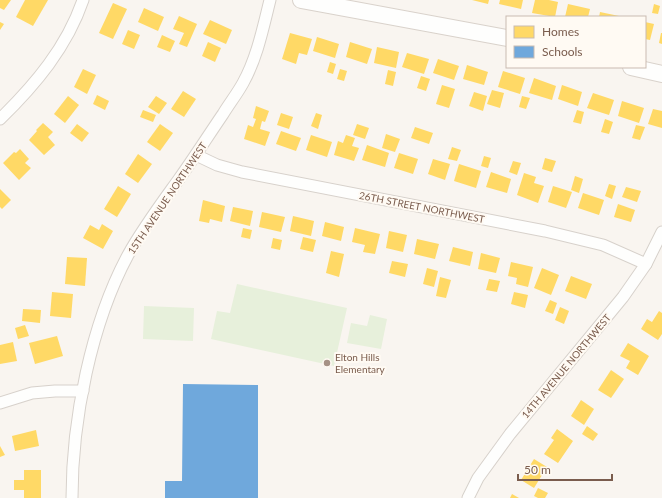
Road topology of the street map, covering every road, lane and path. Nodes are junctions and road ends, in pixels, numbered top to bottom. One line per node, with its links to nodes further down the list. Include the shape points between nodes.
1 (82, 0): 7 (street, via 69,33 51,61 34,84)
2 (270, 0): 8 (street, 15TH AVENUE NORTHWEST, via 249,71)
3 (301, 0): 4 (street)
4 (506, 38)
5 (635, 68): 6 (street)
6 (662, 74)
7 (0, 119)
8 (196, 155): 10 (street, 26TH STREET NORTHWEST, via 217,165 242,172 571,237 603,245); 11 (street, 15TH AVENUE NORTHWEST, via 128,255 101,321)
9 (662, 232): 10 (street, 14TH AVENUE NORTHWEST)
10 (646, 264): 14 (street, 14TH AVENUE NORTHWEST, via 623,297 510,434 478,478)
11 (83, 391): 12 (street, via 32,393); 13 (street, 15TH AVENUE NORTHWEST)
12 (0, 403)
13 (72, 498)
14 (468, 498)

